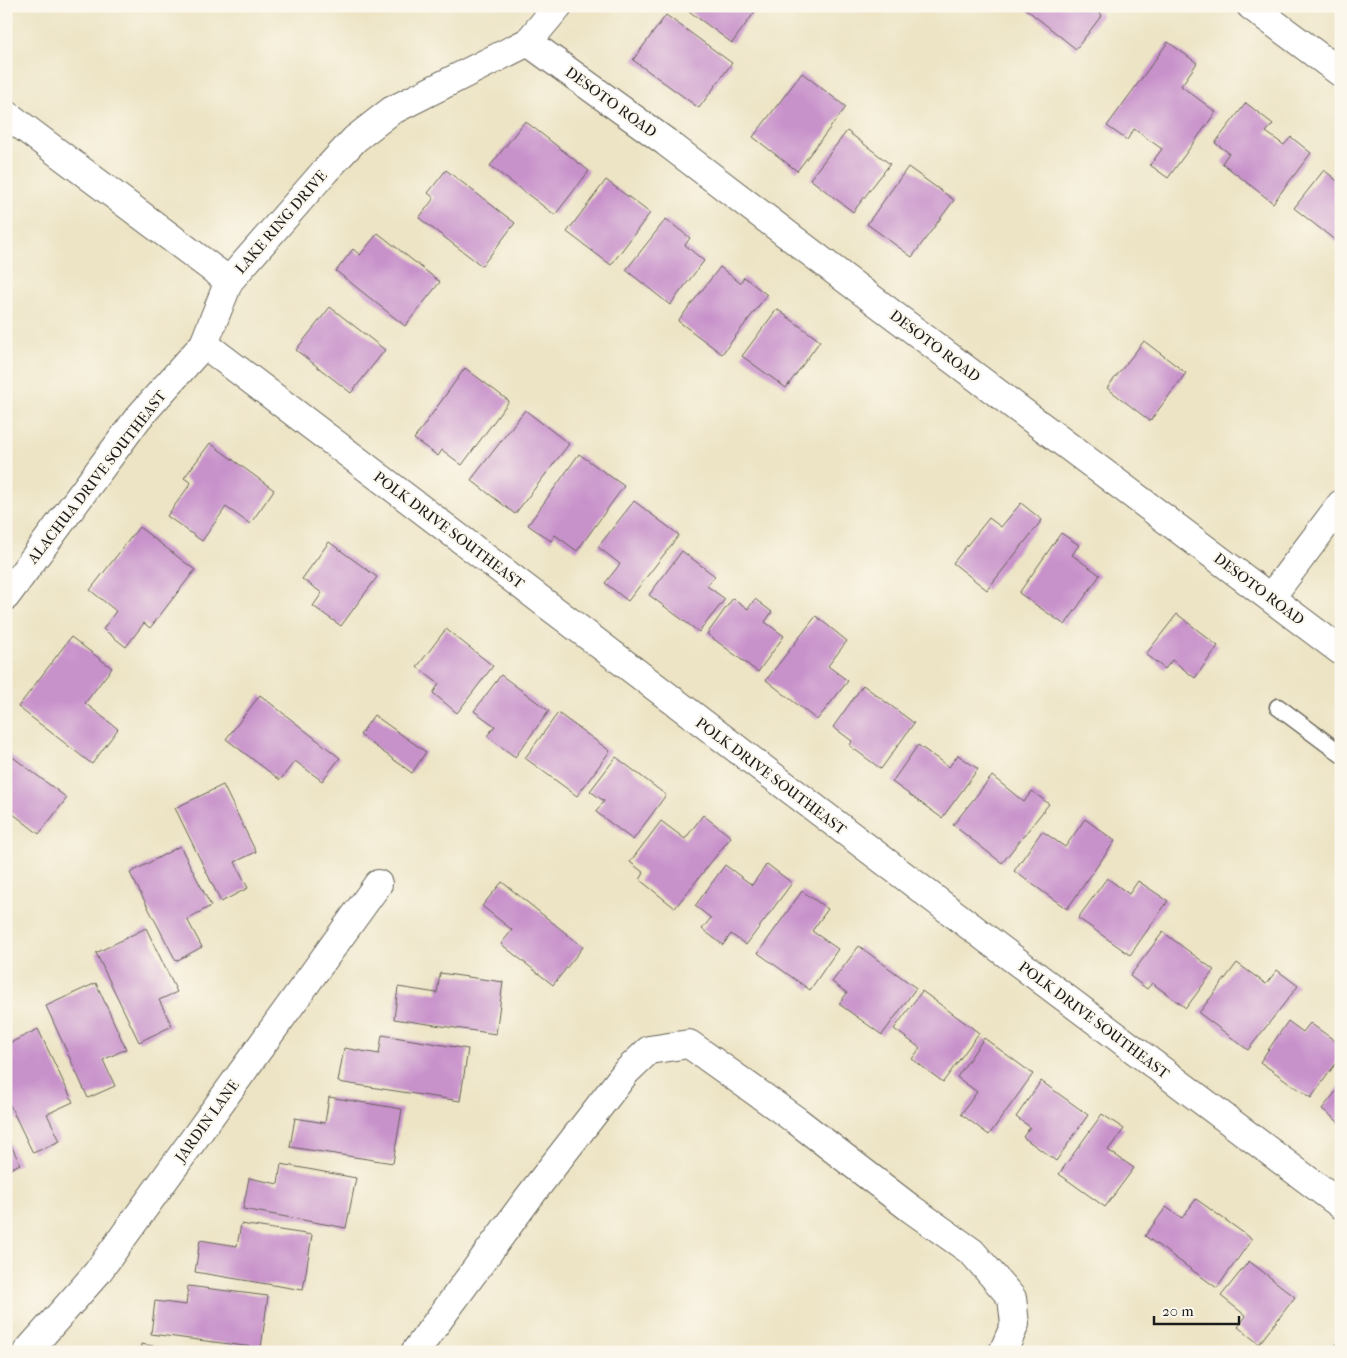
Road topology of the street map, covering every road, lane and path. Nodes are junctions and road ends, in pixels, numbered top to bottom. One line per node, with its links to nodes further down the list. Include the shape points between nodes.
1 (558, 6): 3 (street, LAKE RING DRIVE)
2 (1251, 6): 4 (street)
3 (528, 42): 6 (street, LAKE RING DRIVE, via 391,111 355,139); 10 (street, DESOTO ROAD)
4 (1341, 73)
5 (6, 114): 6 (street, LAKE RING DRIVE)
6 (229, 281): 7 (street, ALACHUA DRIVE SOUTHEAST)
7 (204, 344): 9 (street, ALACHUA DRIVE SOUTHEAST, via 138,418); 15 (street, POLK DRIVE SOUTHEAST)
8 (1341, 504): 10 (street)
9 (6, 596)
10 (1271, 597): 11 (street, DESOTO ROAD)
11 (1341, 651)
12 (1278, 707): 13 (lane)
13 (1341, 754)
14 (378, 884): 16 (street, JARDIN LANE, via 97,1273)
15 (1341, 1205)
16 (27, 1352)
17 (415, 1352): 18 (street, via 626,1072 649,1050 688,1044 798,1120 972,1252 1012,1298 1015,1324)
18 (1003, 1352)

